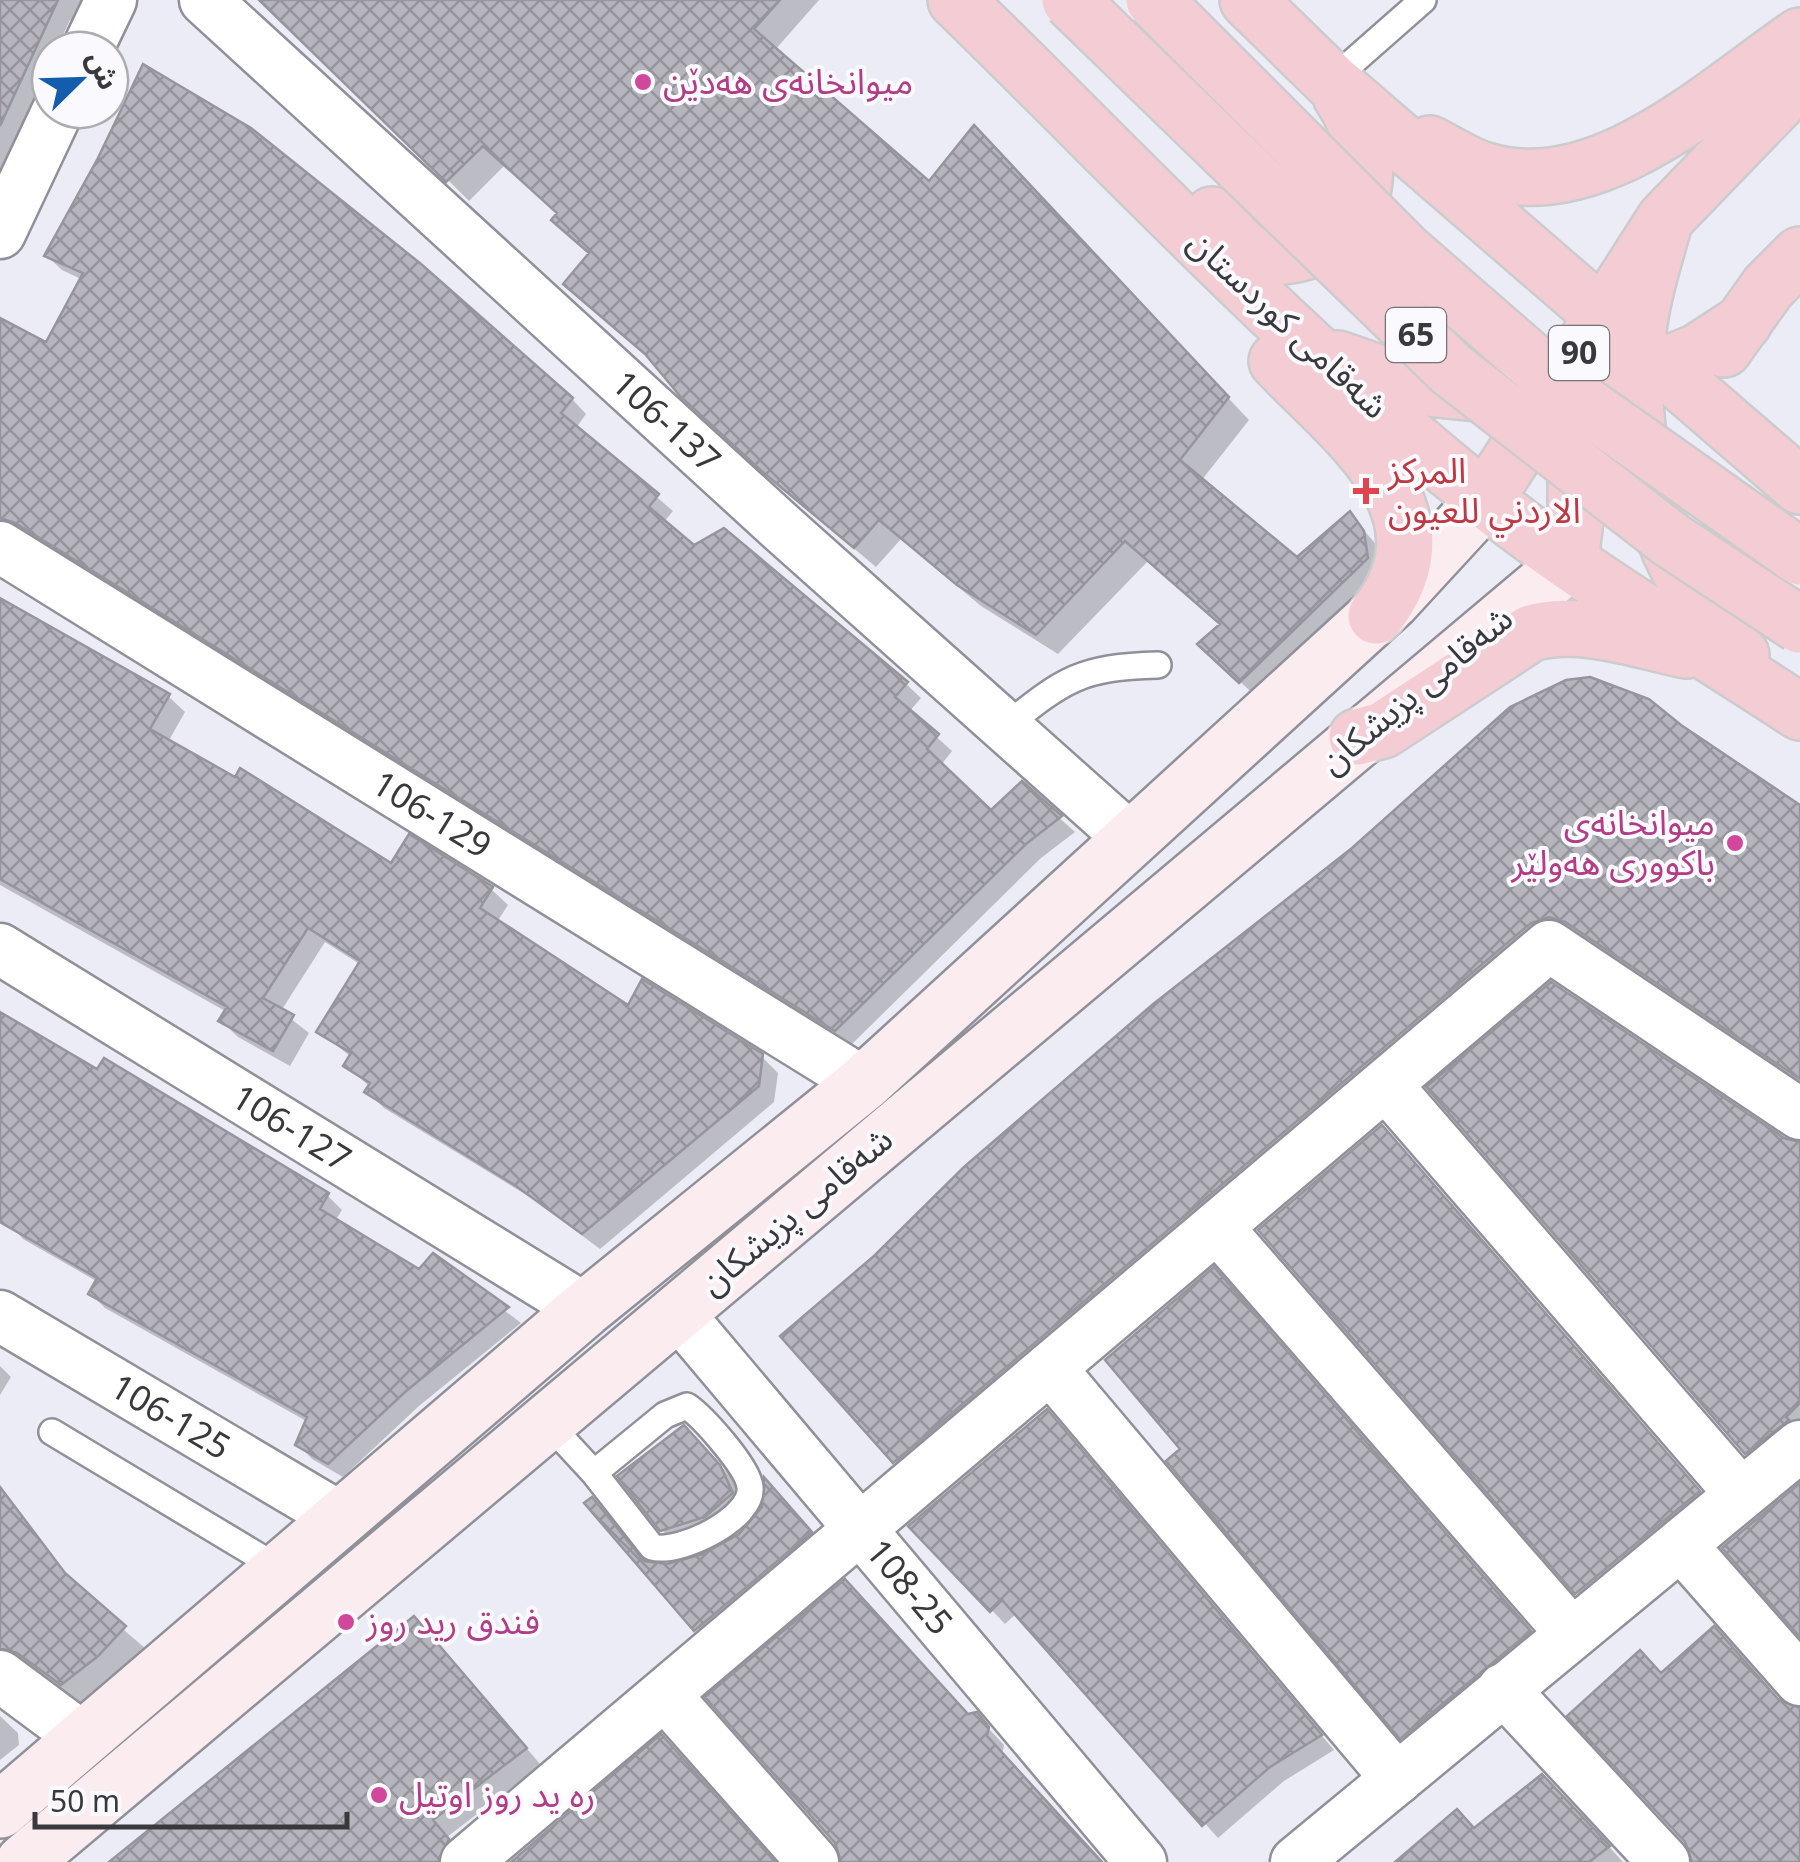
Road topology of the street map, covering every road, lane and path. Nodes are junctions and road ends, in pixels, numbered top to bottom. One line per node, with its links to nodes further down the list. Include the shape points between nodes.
1 (111, 0): 8 (street)
2 (204, 0): 35 (street, 106-137)
3 (956, 0): 10 (highway, شەقامی کوردستان / 65)
4 (1070, 0): 31 (highway, 65, bridge, via 1452,370 1671,540)
5 (1154, 0): 27 (highway, 65, bridge, via 1406,252 1568,393)
6 (1248, 0): 12 (highway)
7 (1423, 0): 12 (lane)
8 (97, 30)
9 (1800, 36): 12 (highway, via 1630,152 1570,174 1526,178 1483,171)
10 (1022, 64): 12 (highway, via 1118,124 1251,254 1273,257 1326,242 1350,218 1364,189 1367,155); 18 (highway, شەقامی کوردستان / 65); 30 (highway, via 1088,159 1392,488 1404,521 1405,556)
11 (1800, 79): 14 (highway, 90)
12 (1350, 97): 15 (highway)
13 (49, 130): 16 (street)
14 (1741, 140): 17 (highway, via 1665,251 1661,275 1675,300 1696,310); 19 (highway, 90, via 1665,219)
15 (1467, 199): 19 (highway); 20 (highway, via 1539,291)
16 (0, 234)
17 (1771, 288): 19 (highway, 90)
18 (1308, 346): 20 (highway, via 1418,387 1474,395); 24 (highway, شەقامی کوردستان / 65)
19 (1646, 360): 20 (highway, 90); 21 (highway, 90); 23 (highway)
20 (1564, 386): 22 (highway); 24 (highway, 90)
21 (1642, 464): 22 (highway); 23 (highway, via 1711,467); 28 (highway, 90); 34 (highway, via 1659,523 1708,617)
22 (1578, 471): 24 (highway); 28 (highway)
23 (1800, 489)
24 (1486, 500): 25 (main road, شەقامی پزیشکان); 28 (highway, شەقامی کوردستان / 65)
25 (1449, 544): 29 (main road, via 1475,529 1507,536 1522,559); 30 (main road, شەقامی پزیشکان)
26 (0, 547): 39 (street, 106-129)
27 (1800, 558)
28 (1570, 562): 29 (main road, شەقامی پزیشکان); 32 (highway, شەقامی کوردستان / 65)
29 (1516, 606): 36 (main road, شەقامی پزیشکان)
30 (1376, 616): 37 (main road, شەقامی پزیشکان)
31 (1800, 625)
32 (1716, 656): 34 (highway, شەقامی کوردستان / 65); 36 (highway, via 1586,630 1545,629 1384,730)
33 (1158, 665): 35 (lane, via 1120,666 1059,682)
34 (1800, 711)
35 (1005, 727): 37 (street, 106-137)
36 (1357, 738): 44 (main road, شەقامی پزیشکان)
37 (1132, 840): 39 (main road, شەقامی پزیشکان)
38 (0, 950): 43 (street, 106-127)
39 (864, 1082): 43 (main road, شەقامی پزیشکان)
40 (1388, 1086): 41 (street, via 1550,946); 42 (street); 51 (street)
41 (1800, 1114)
42 (1217, 1226): 46 (street); 56 (street)
43 (584, 1309): 52 (main road, شەقامی پزیشکان)
44 (677, 1312): 47 (main road, شەقامی پزیشکان); 53 (street, 108-25)
45 (0, 1316): 52 (street, 106-125)
46 (1050, 1368): 53 (street); 62 (street)
47 (546, 1421): 50 (lane); 65 (main road, شەقامی پزیشکان)
48 (52, 1432): 55 (lane)
49 (1800, 1446): 51 (street)
50 (594, 1473): 50 (lane, via 652,1547 666,1551 689,1546 746,1506 751,1490 747,1476 687,1406 665,1415)
51 (1742, 1494): 54 (street)
52 (340, 1518): 55 (main road, شەقامی پزیشکان)
53 (859, 1529): 60 (street); 67 (street, 108-25)
54 (1681, 1545): 56 (street); 58 (street)
55 (280, 1569): 61 (main road, شەقامی پزیشکان)
56 (1572, 1634): 59 (street)
57 (0, 1676): 61 (street)
58 (1800, 1680)
59 (1504, 1689): 62 (street); 69 (street)
60 (665, 1695): 64 (street); 66 (street)
61 (82, 1738): 63 (main road, شەقامی پزیشکان)
62 (1397, 1779): 68 (street)
63 (0, 1810)
64 (493, 1854)
65 (24, 1862)
66 (813, 1862)
67 (1141, 1862)
68 (1296, 1862)
69 (1664, 1862)

